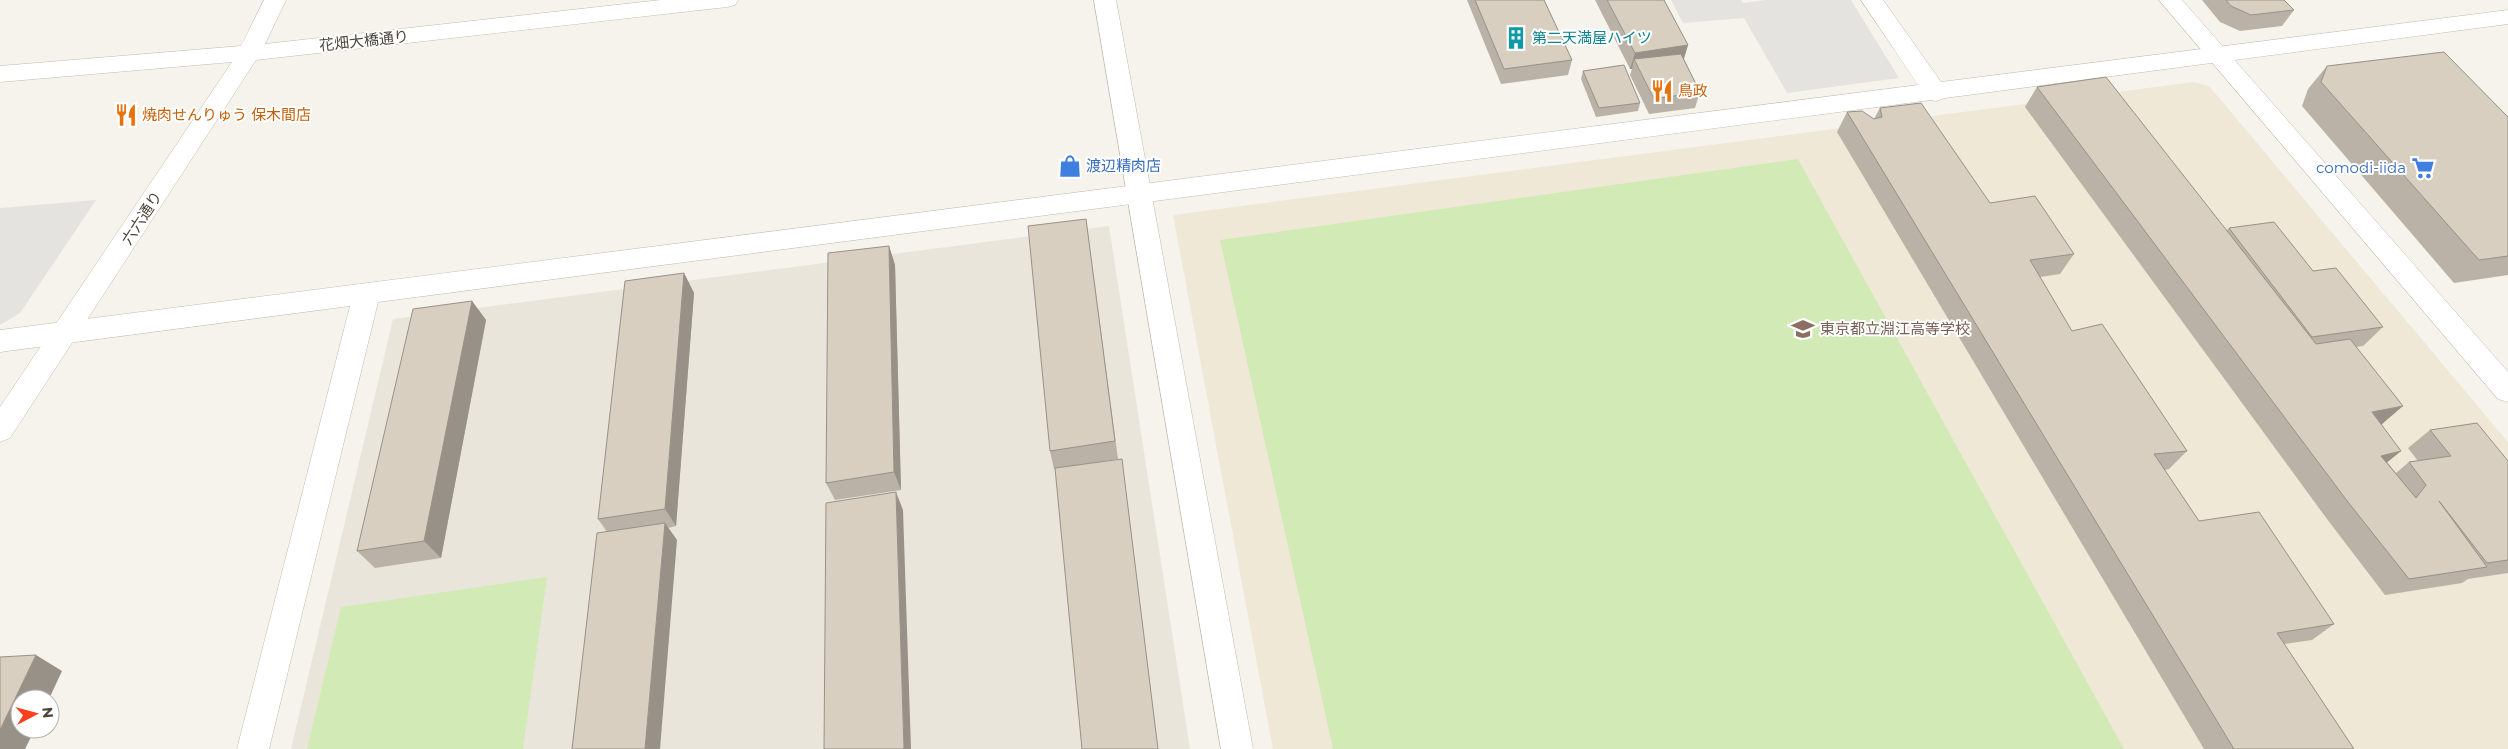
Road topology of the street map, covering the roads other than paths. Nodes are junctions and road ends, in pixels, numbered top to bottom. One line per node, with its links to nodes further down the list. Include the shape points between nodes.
1 (275, 0): 7 (street, 六六通り)
2 (727, 0): 7 (street, 花畑大橋通り)
3 (1105, 0): 11 (street)
4 (1872, 0): 10 (street)
5 (2170, 0): 8 (street)
6 (2508, 17): 8 (street)
7 (248, 53): 9 (street, 花畑大橋通り); 13 (street, 六六通り)
8 (2219, 56): 10 (street); 15 (street)
9 (0, 74)
10 (1936, 92): 11 (street)
11 (1140, 194): 12 (street); 18 (street)
12 (367, 294): 13 (street); 17 (street)
13 (68, 332): 14 (street); 16 (street, 六六通り)
14 (0, 341)
15 (2508, 391)
16 (0, 430)
17 (253, 749)
18 (1237, 749)

